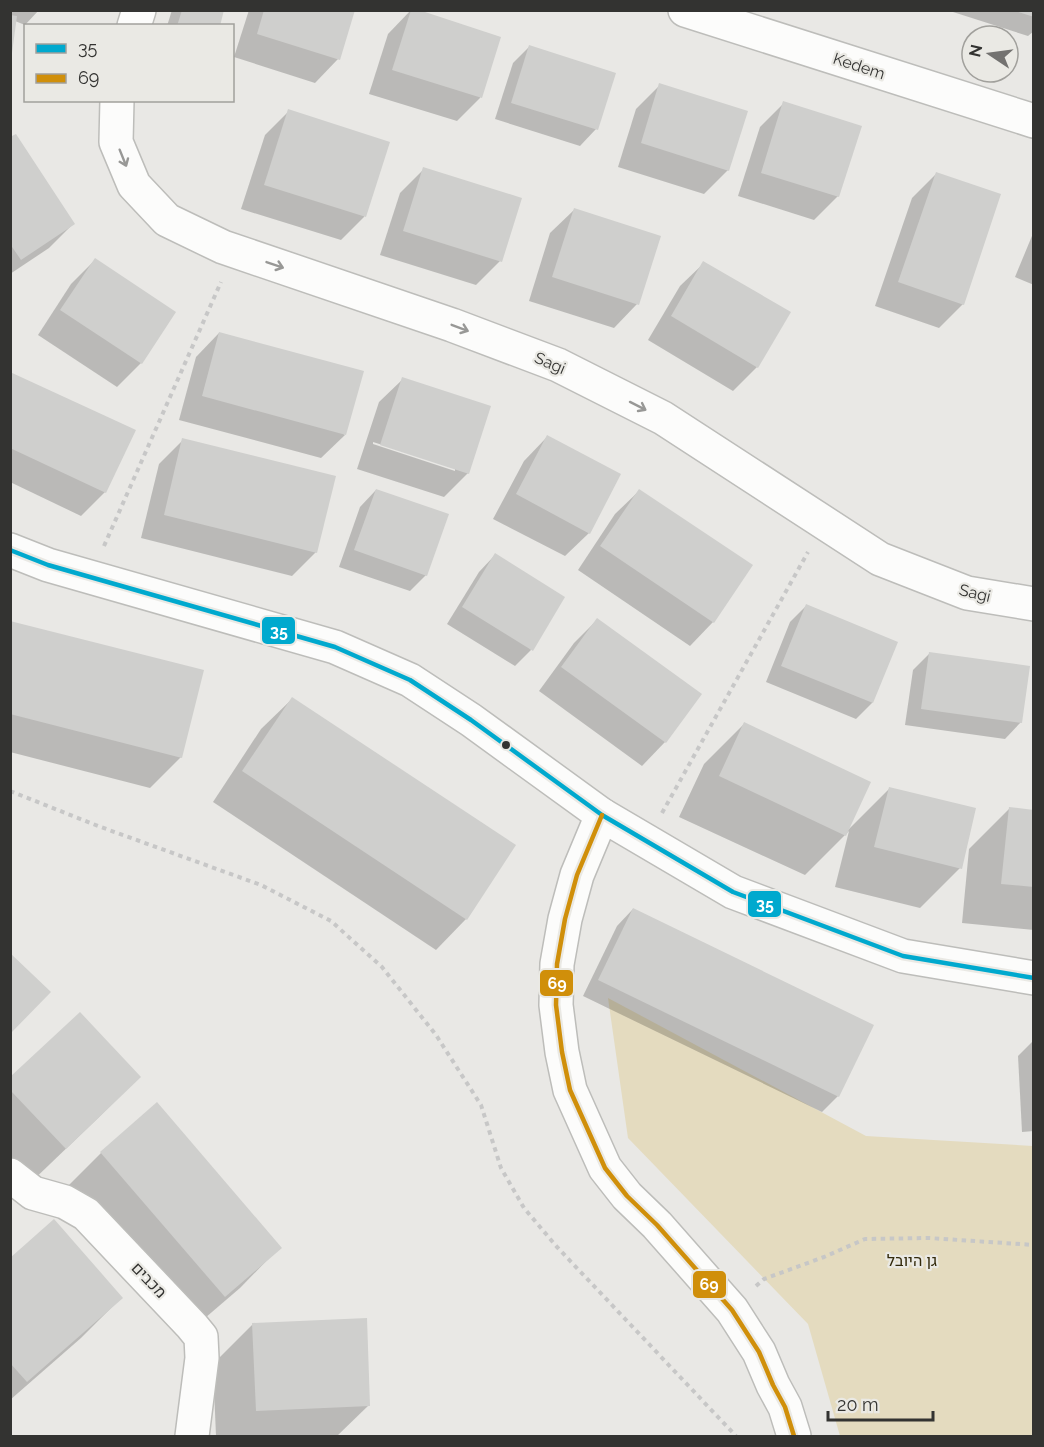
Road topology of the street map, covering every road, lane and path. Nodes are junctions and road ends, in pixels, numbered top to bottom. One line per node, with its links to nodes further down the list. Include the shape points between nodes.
1 (685, 10): 3 (street, Kedem)
2 (117, 102): 4 (street, Sagi, one-way to 4, via 116,141 134,185 168,220)
3 (1034, 122)
4 (235, 251): 5 (street, Sagi, one-way to 5, via 558,365 663,418); 7 (path)
5 (825, 523): 8 (street, Sagi, via 880,559 967,593); 11 (path)
6 (10, 550): 7 (street)
7 (90, 577): 10 (street, via 335,646 410,680)
8 (1034, 604)
9 (10, 791): 18 (path, via 261,885 331,921 382,968 436,1035 481,1105 501,1168 524,1209)
10 (602, 815): 11 (street); 15 (street, via 577,875 557,964 556,1005 570,1090 605,1168)
11 (646, 841): 12 (street, via 733,892 903,956)
12 (1034, 978)
13 (10, 1175): 17 (street, מכבים, via 33,1193 65,1202 86,1214 201,1337)
14 (1034, 1245): 15 (path, via 929,1238 865,1239 764,1279)
15 (732, 1310): 16 (street, via 759,1352)
16 (773, 1385): 19 (street); 20 (street)
17 (192, 1437)
18 (736, 1437)
19 (772, 1437)
20 (794, 1437)

